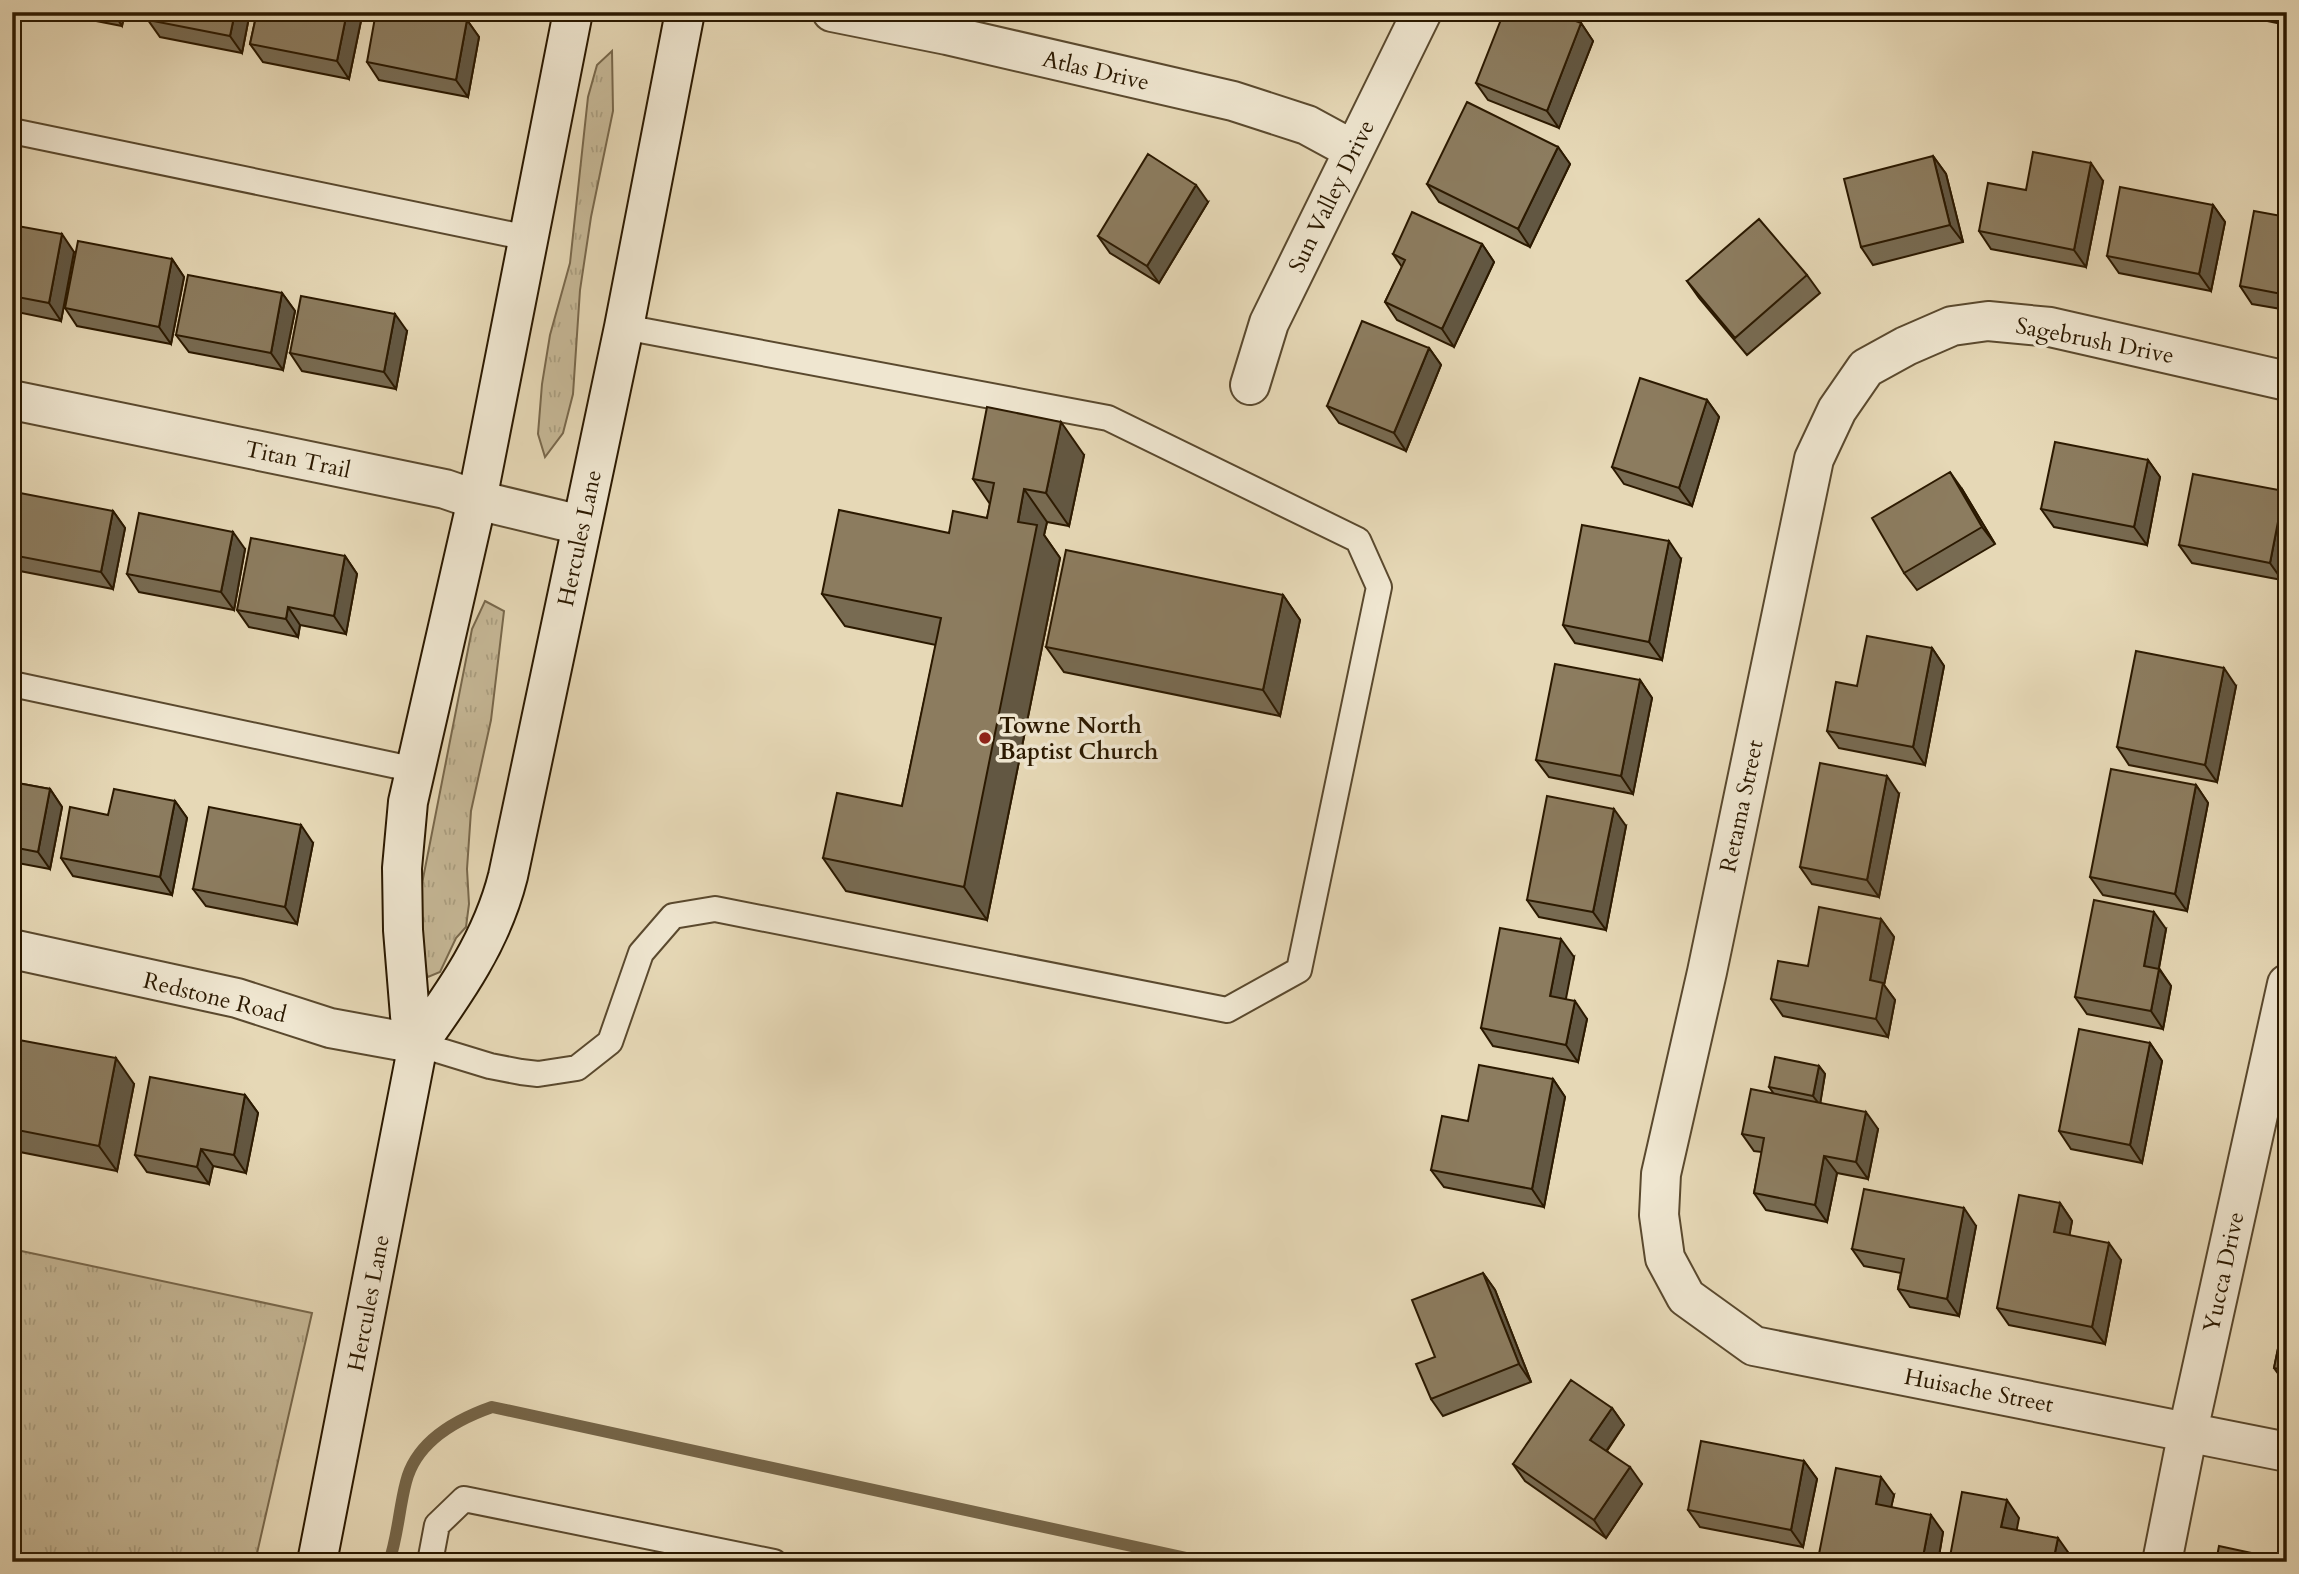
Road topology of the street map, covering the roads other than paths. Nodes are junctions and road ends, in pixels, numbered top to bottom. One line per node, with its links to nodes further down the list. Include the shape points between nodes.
1 (573, 12): 7 (street, Hercules Lane)
2 (685, 12): 8 (street, Hercules Lane)
3 (832, 12): 6 (street, Atlas Drive, via 1233,102 1307,125)
4 (1422, 12): 6 (street, Sun Valley Drive)
5 (12, 131): 7 (lane)
6 (1353, 150): 11 (street, Sun Valley Drive, via 1269,323)
7 (528, 238): 13 (street, Hercules Lane)
8 (624, 327): 14 (street, Hercules Lane); 19 (lane, via 1108,418 1358,540 1380,587 1298,970 1227,1010 716,909 673,916 641,953 610,1042 577,1068 521,1072)
9 (1906, 346): 10 (street, Sagebrush Drive, via 1952,326 1988,321 2050,327); 20 (street, Retama Street, via 1866,368 1837,410 1814,459 1661,1174 1659,1215 1665,1258)
10 (2287, 381)
11 (1250, 385)
12 (12, 400): 13 (street, Titan Trail, via 445,489)
13 (477, 500): 14 (street, Titan Trail); 16 (street, Hercules Lane)
14 (581, 525): 19 (street, Hercules Lane, via 495,920 454,994)
15 (12, 684): 16 (lane)
16 (416, 770): 19 (street, Hercules Lane, via 408,802 402,880 405,972)
17 (12, 949): 19 (street, Redstone Road, via 237,998 330,1028)
18 (2287, 984): 21 (street, Yucca Drive)
19 (418, 1044): 23 (street, Hercules Lane)
20 (1686, 1297): 21 (street, Huisache Street, via 1754,1346)
21 (2188, 1431): 22 (street, Huisache Street); 26 (street, Yucca Drive)
22 (2287, 1452)
23 (317, 1562)
24 (430, 1562): 25 (lane, via 437,1525 464,1499)
25 (774, 1562)
26 (2162, 1562)

